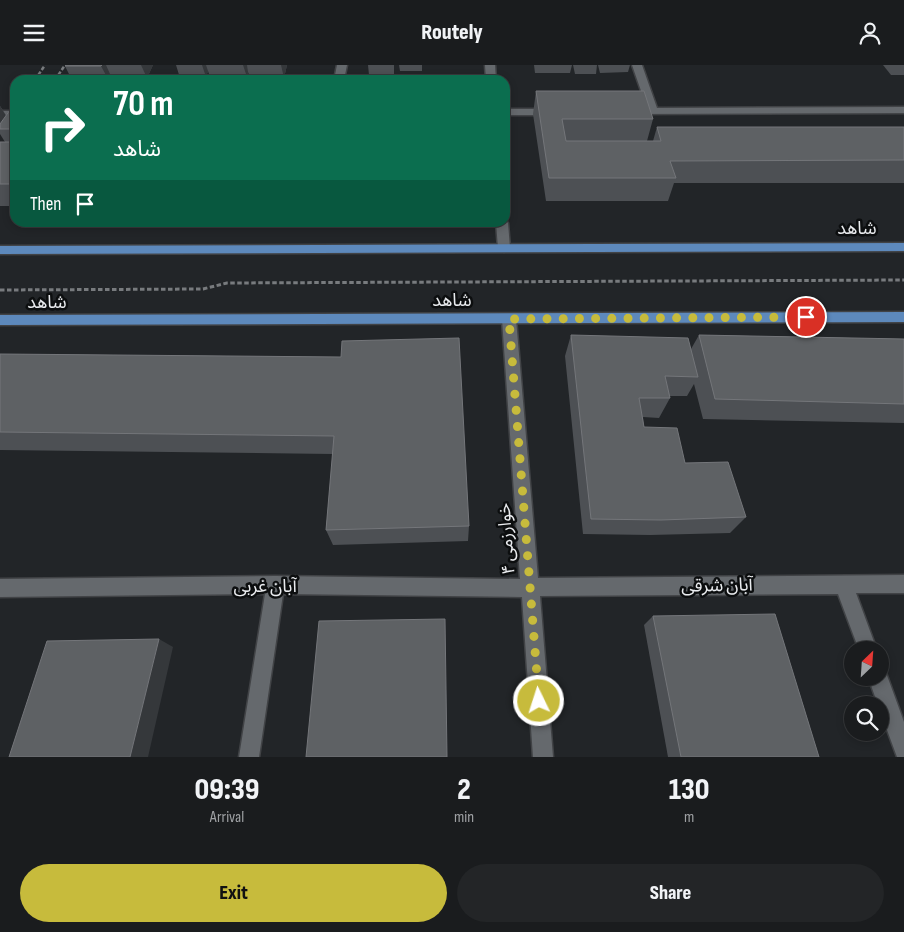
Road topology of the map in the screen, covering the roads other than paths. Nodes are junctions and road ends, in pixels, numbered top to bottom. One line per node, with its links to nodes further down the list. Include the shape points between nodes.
1 (637, 65): 4 (street)
2 (904, 110): 4 (street)
3 (623, 111): 4 (street)
4 (653, 111)
5 (510, 112): 6 (street)
6 (564, 112)
7 (502, 227): 9 (street)
8 (904, 247): 9 (main road, شاهد)
9 (504, 248): 10 (main road, شاهد)
10 (0, 250)
11 (904, 317): 12 (main road, شاهد)
12 (509, 319): 13 (main road, شاهد); 18 (street, خوارزمی ۴)
13 (0, 321)
14 (843, 584): 15 (street, آبان شرقی); 18 (street, آبان شرقی); 19 (street)
15 (904, 584)
16 (275, 585): 17 (street, آبان غربی); 18 (street, آبان غربی); 22 (street)
17 (0, 588)
18 (530, 588): 23 (street, خوارزمی ۴)
19 (865, 641)
20 (881, 686): 21 (street)
21 (904, 750)
22 (249, 757)
23 (543, 757)

